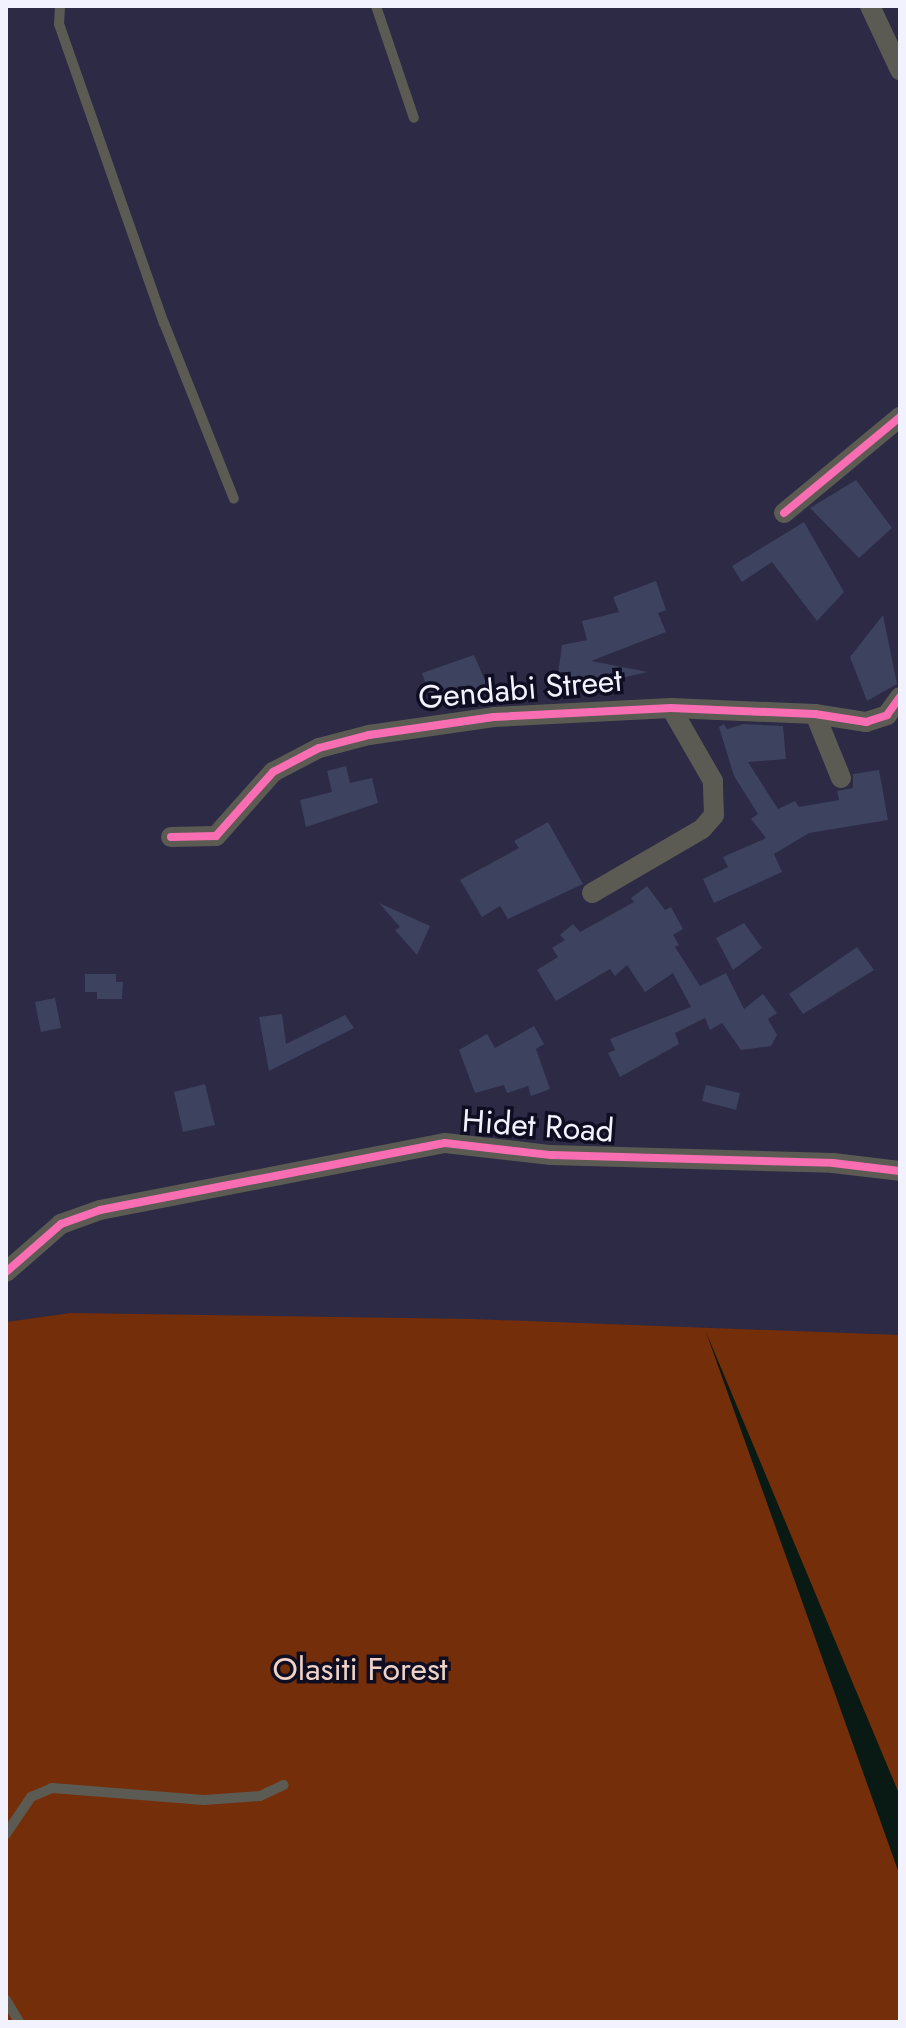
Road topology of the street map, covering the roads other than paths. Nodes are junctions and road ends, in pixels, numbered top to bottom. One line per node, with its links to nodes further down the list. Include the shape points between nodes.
1 (60, 6): 7 (lane, via 59,24 164,323)
2 (376, 6): 5 (lane)
3 (870, 6): 4 (street)
4 (900, 70)
5 (414, 118)
6 (900, 417): 8 (street)
7 (234, 499)
8 (784, 513)
9 (900, 697): 11 (street, Gendabi Street, via 874,722)
10 (671, 708): 11 (street, Gendabi Street); 13 (street, Gendabi Street, via 494,717 369,735 319,748 273,772 216,836); 14 (street, via 713,781 714,815 702,829)
11 (815, 714): 12 (street)
12 (841, 778)
13 (171, 837)
14 (592, 893)
15 (900, 1171): 16 (street, Hidet Road, via 833,1163 551,1155 445,1143 100,1210 61,1224)
16 (6, 1272)
17 (284, 1785): 18 (lane, via 260,1796 204,1800 52,1788 31,1797)
18 (6, 1834)
19 (6, 2000): 20 (lane)
20 (19, 2022)

